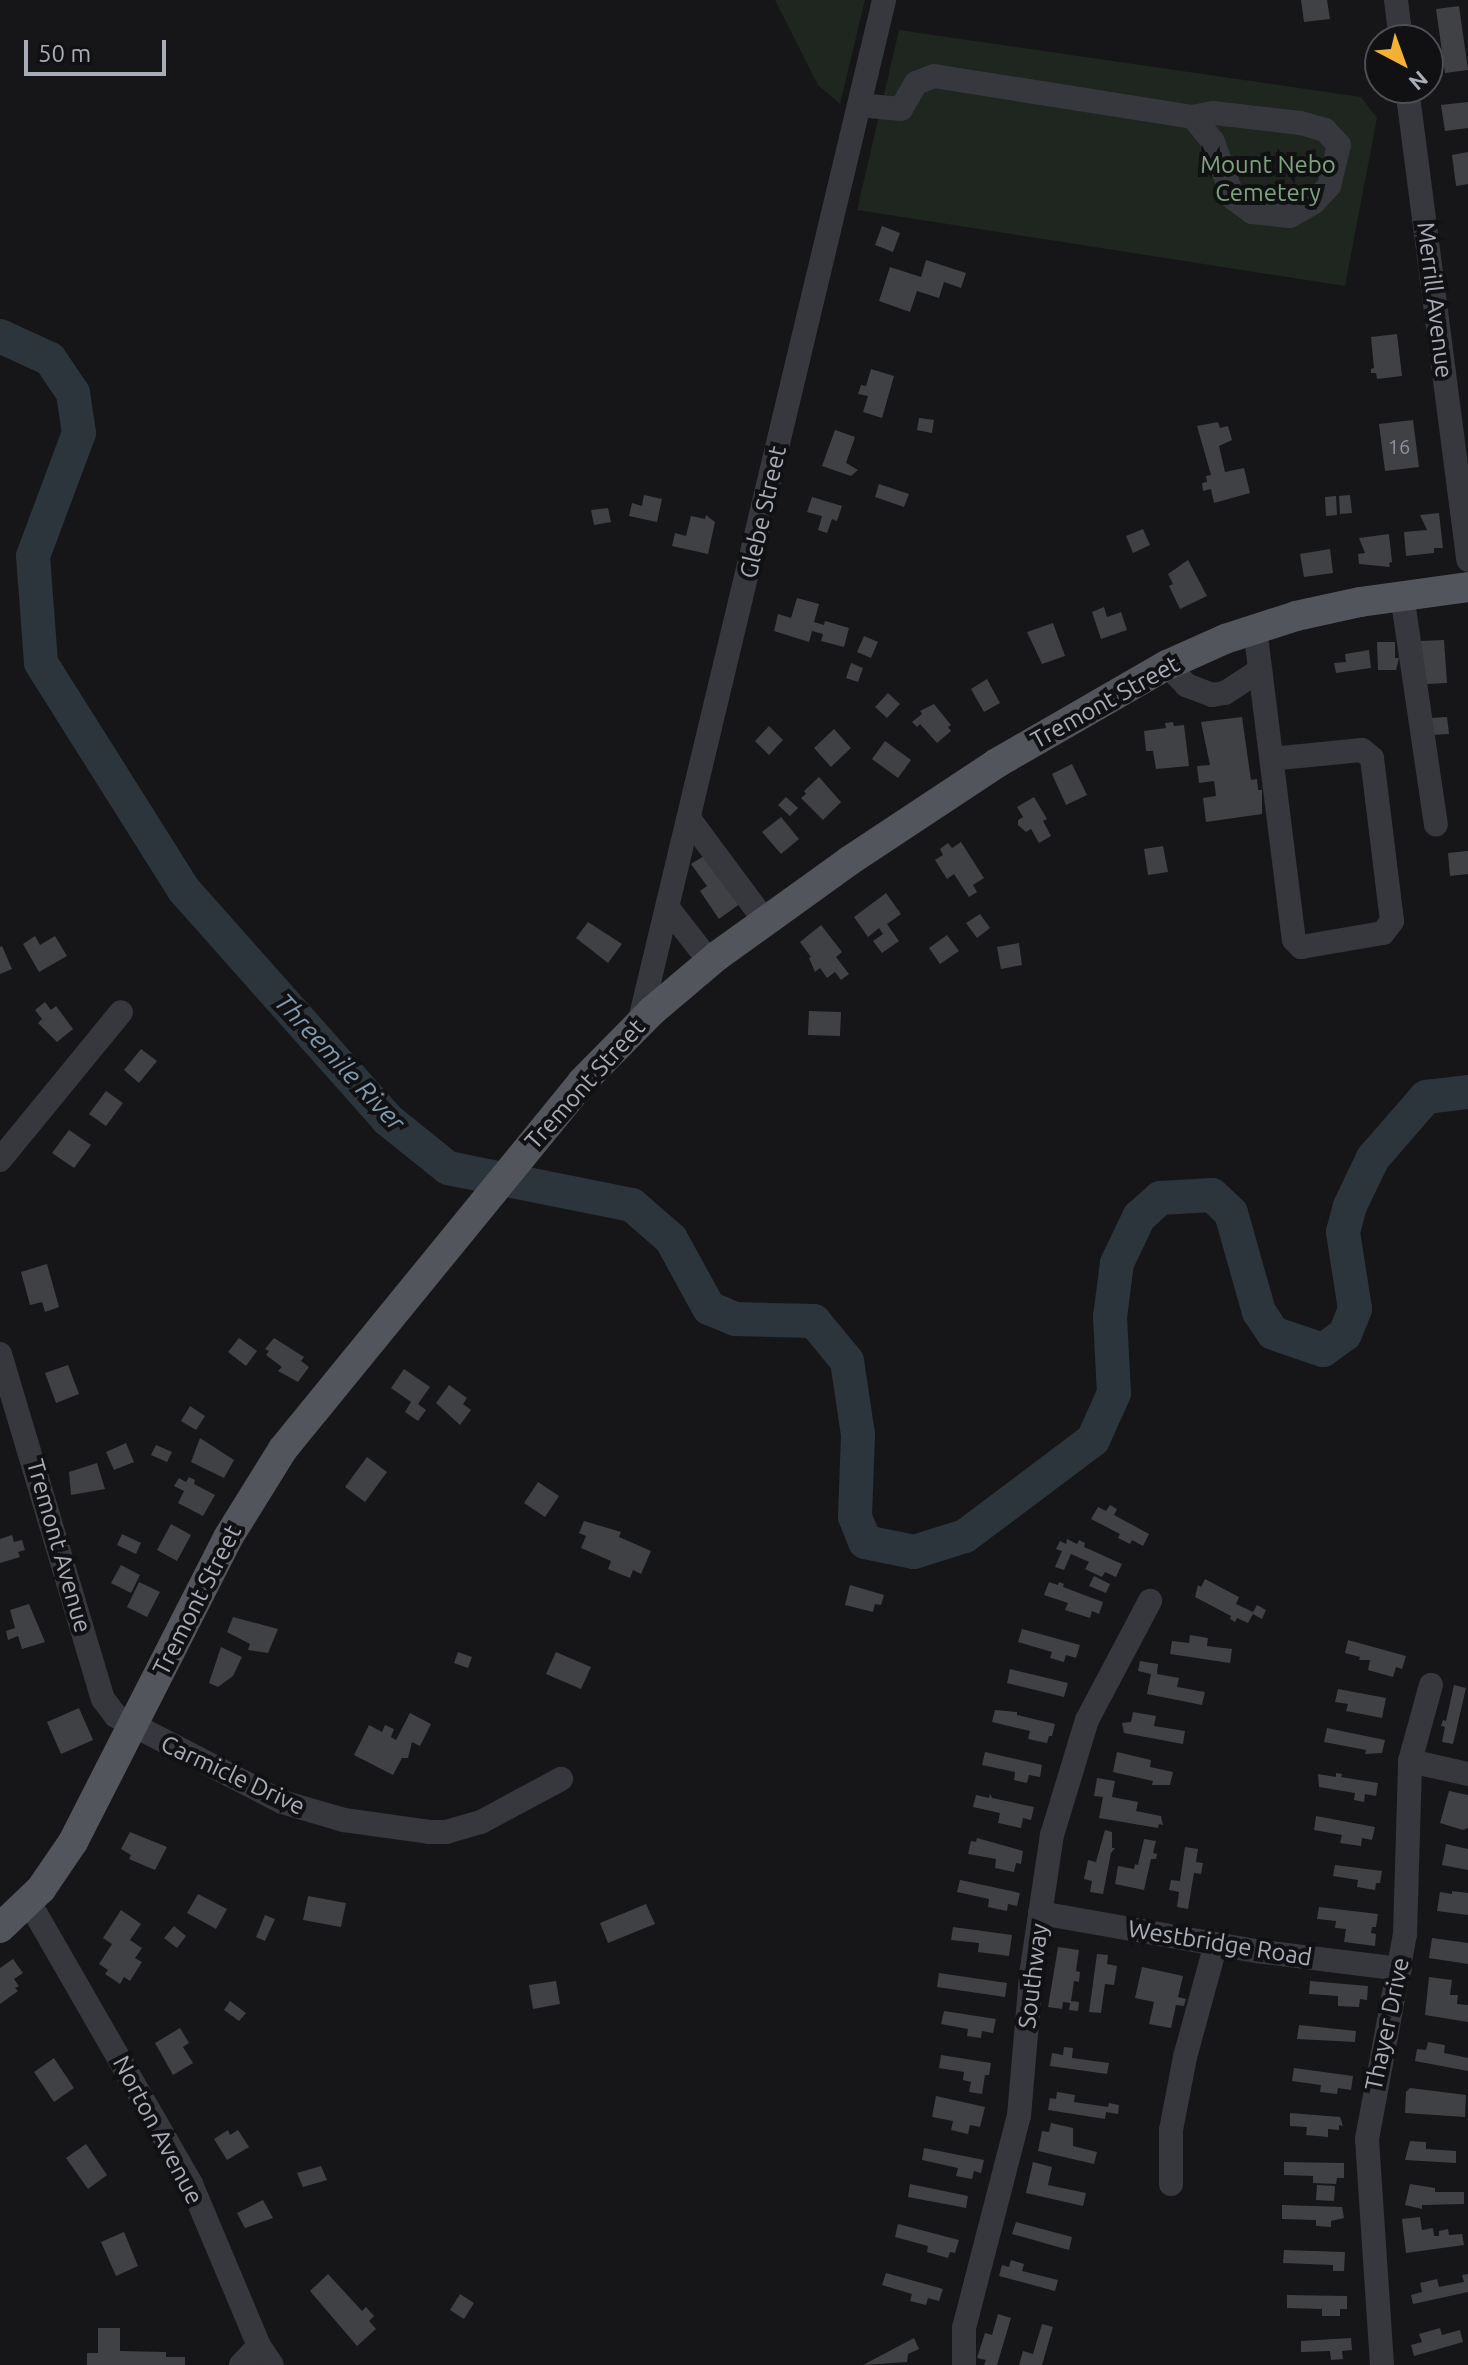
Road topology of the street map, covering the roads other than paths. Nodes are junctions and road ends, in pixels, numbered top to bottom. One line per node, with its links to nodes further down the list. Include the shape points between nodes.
1 (884, 0): 5 (street, Glebe Street)
2 (1396, 0): 3 (street)
3 (1399, 24)
4 (1409, 104): 7 (street, Merrill Avenue)
5 (859, 105): 6 (street, via 901,109 916,83 934,76); 14 (street, Glebe Street)
6 (1193, 117): 6 (street, via 1213,113 1325,130 1339,145 1329,186 1290,216 1252,212 1233,198 1213,142)
7 (1468, 560)
8 (1468, 587): 9 (main road, Tremont Street)
9 (1402, 595): 10 (main road, Tremont Street); 15 (street)
10 (1255, 628): 11 (main road, Tremont Street); 12 (street)
11 (1167, 665): 12 (street, via 1186,685 1212,695 1225,693); 17 (main road, Tremont Street, via 997,763)
12 (1260, 670): 13 (street)
13 (1271, 759): 13 (street, via 1294,940 1301,947 1383,933 1392,921 1372,758 1362,750)
14 (690, 820): 16 (street, Glebe Street); 17 (street)
15 (1436, 824)
16 (668, 908): 18 (street); 20 (street, Glebe Street)
17 (765, 921): 18 (main road, Tremont Street)
18 (710, 962): 20 (main road, Tremont Street)
19 (121, 1012): 21 (street)
20 (639, 1024): 25 (main road, Tremont Street, via 536,1136 265,1476 229,1536)
21 (0, 1160)
22 (0, 1354): 25 (street, Tremont Avenue, via 103,1699)
23 (1150, 1601): 30 (street, Southway, via 1087,1720 1052,1835)
24 (1431, 1685): 26 (street, Thayer Drive)
25 (133, 1728): 28 (street, Carmicle Drive, via 282,1802 344,1820 429,1832 481,1822); 29 (main road, Tremont Street, via 62,1860)
26 (1410, 1761): 27 (street); 33 (street, Thayer Drive)
27 (1468, 1774)
28 (561, 1779)
29 (29, 1902): 31 (main road, Tremont Street); 35 (street, Norton Avenue, via 191,2184)
30 (1040, 1913): 32 (street, Westbridge Road); 37 (street, Southway, via 1019,2116 964,2328)
31 (0, 1928)
32 (1216, 1944): 33 (street, Westbridge Road); 34 (street, via 1171,2130)
33 (1400, 1969): 38 (street, Thayer Drive, via 1367,2139)
34 (1171, 2184)
35 (266, 2356): 36 (street)
36 (241, 2365)
37 (964, 2365)
38 (1382, 2365)

